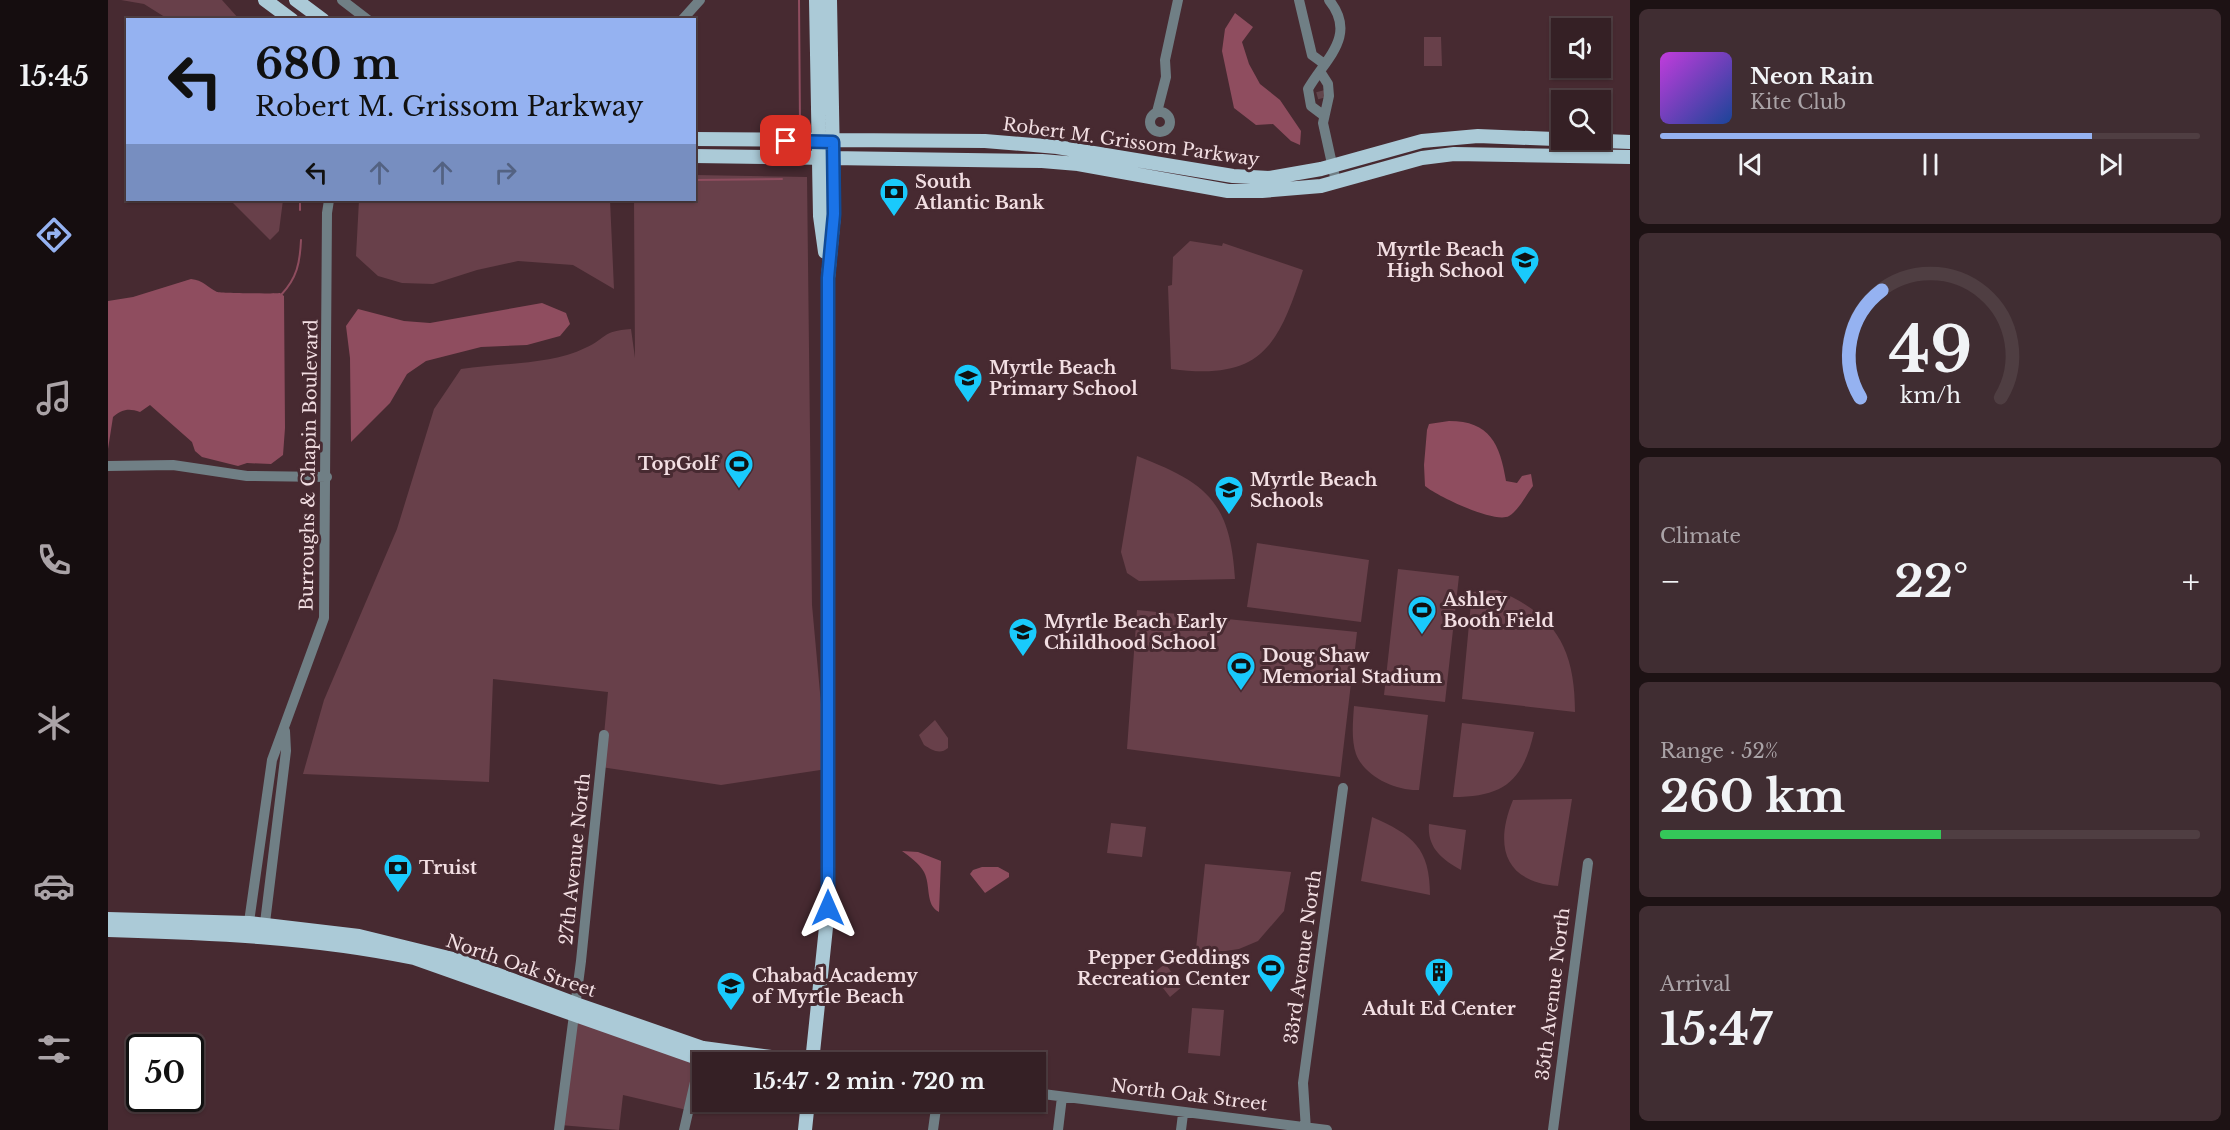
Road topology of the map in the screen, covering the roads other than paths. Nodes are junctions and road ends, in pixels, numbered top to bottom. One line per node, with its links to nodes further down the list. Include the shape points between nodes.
1 (265, 0): 10 (main road)
2 (296, 0): 11 (main road)
3 (342, 0): 12 (street)
4 (700, 0): 13 (street)
5 (816, 0): 18 (main road)
6 (830, 0): 19 (main road)
7 (1178, 0): 16 (street)
8 (1299, 0): 14 (street, via 1312,55)
9 (1329, 0): 14 (street, via 1343,25)
10 (289, 18)
11 (320, 18)
12 (365, 18)
13 (684, 18)
14 (1323, 72): 15 (street); 15 (street)
15 (1320, 102): 24 (street)
16 (1157, 112)
17 (696, 139): 18 (main road, Robert M. Grissom Parkway)
18 (819, 141): 19 (main road, Robert M. Grissom Parkway); 22 (main road)
19 (833, 142): 22 (main road); 24 (main road, Robert M. Grissom Parkway, via 985,141 1047,146 1233,176 1269,178)
20 (1630, 142): 24 (main road, Robert M. Grissom Parkway, via 1478,136 1422,141)
21 (696, 156): 22 (main road, Robert M. Grissom Parkway)
22 (826, 157): 25 (main road, Robert M. Grissom Parkway, via 1042,161 1228,190 1263,191); 39 (main road, via 834,214 828,278 828,908)
23 (1630, 157): 25 (main road, Robert M. Grissom Parkway, via 1454,154 1422,158)
24 (1332, 166): 25 (street)
25 (1336, 182)
26 (329, 201): 28 (street, Burroughs & Chapin Boulevard)
27 (108, 466): 28 (street, via 173,465 247,476)
28 (327, 477): 29 (street, Burroughs & Chapin Boulevard, via 324,618)
29 (285, 725): 34 (street, Burroughs & Chapin Boulevard, via 272,760); 36 (street, Burroughs & Chapin Boulevard, via 286,751)
30 (604, 735): 37 (street, 27th Avenue North)
31 (1343, 788): 46 (street, 33rd Avenue North, via 1303,1083)
32 (1588, 863): 54 (street, 35th Avenue North)
33 (108, 919): 34 (main road, North Oak Street)
34 (248, 929): 35 (main road, North Oak Street); 36 (main road, North Oak Street)
35 (108, 930)
36 (264, 931): 37 (main road, North Oak Street, via 359,936 461,961)
37 (575, 1010): 38 (main road, North Oak Street); 47 (street, 27th Avenue North)
38 (698, 1052)
39 (812, 1052)
40 (692, 1094): 48 (street)
41 (1046, 1095): 42 (street, North Oak Street)
42 (1062, 1097): 45 (street, North Oak Street); 51 (street)
43 (807, 1112): 49 (main road)
44 (935, 1112): 50 (street)
45 (1183, 1114): 46 (street, North Oak Street); 52 (street)
46 (1306, 1129): 53 (street, North Oak Street)
47 (559, 1130)
48 (684, 1130)
49 (805, 1130)
50 (933, 1130)
51 (1058, 1130)
52 (1181, 1130)
53 (1327, 1130)
54 (1553, 1130)

